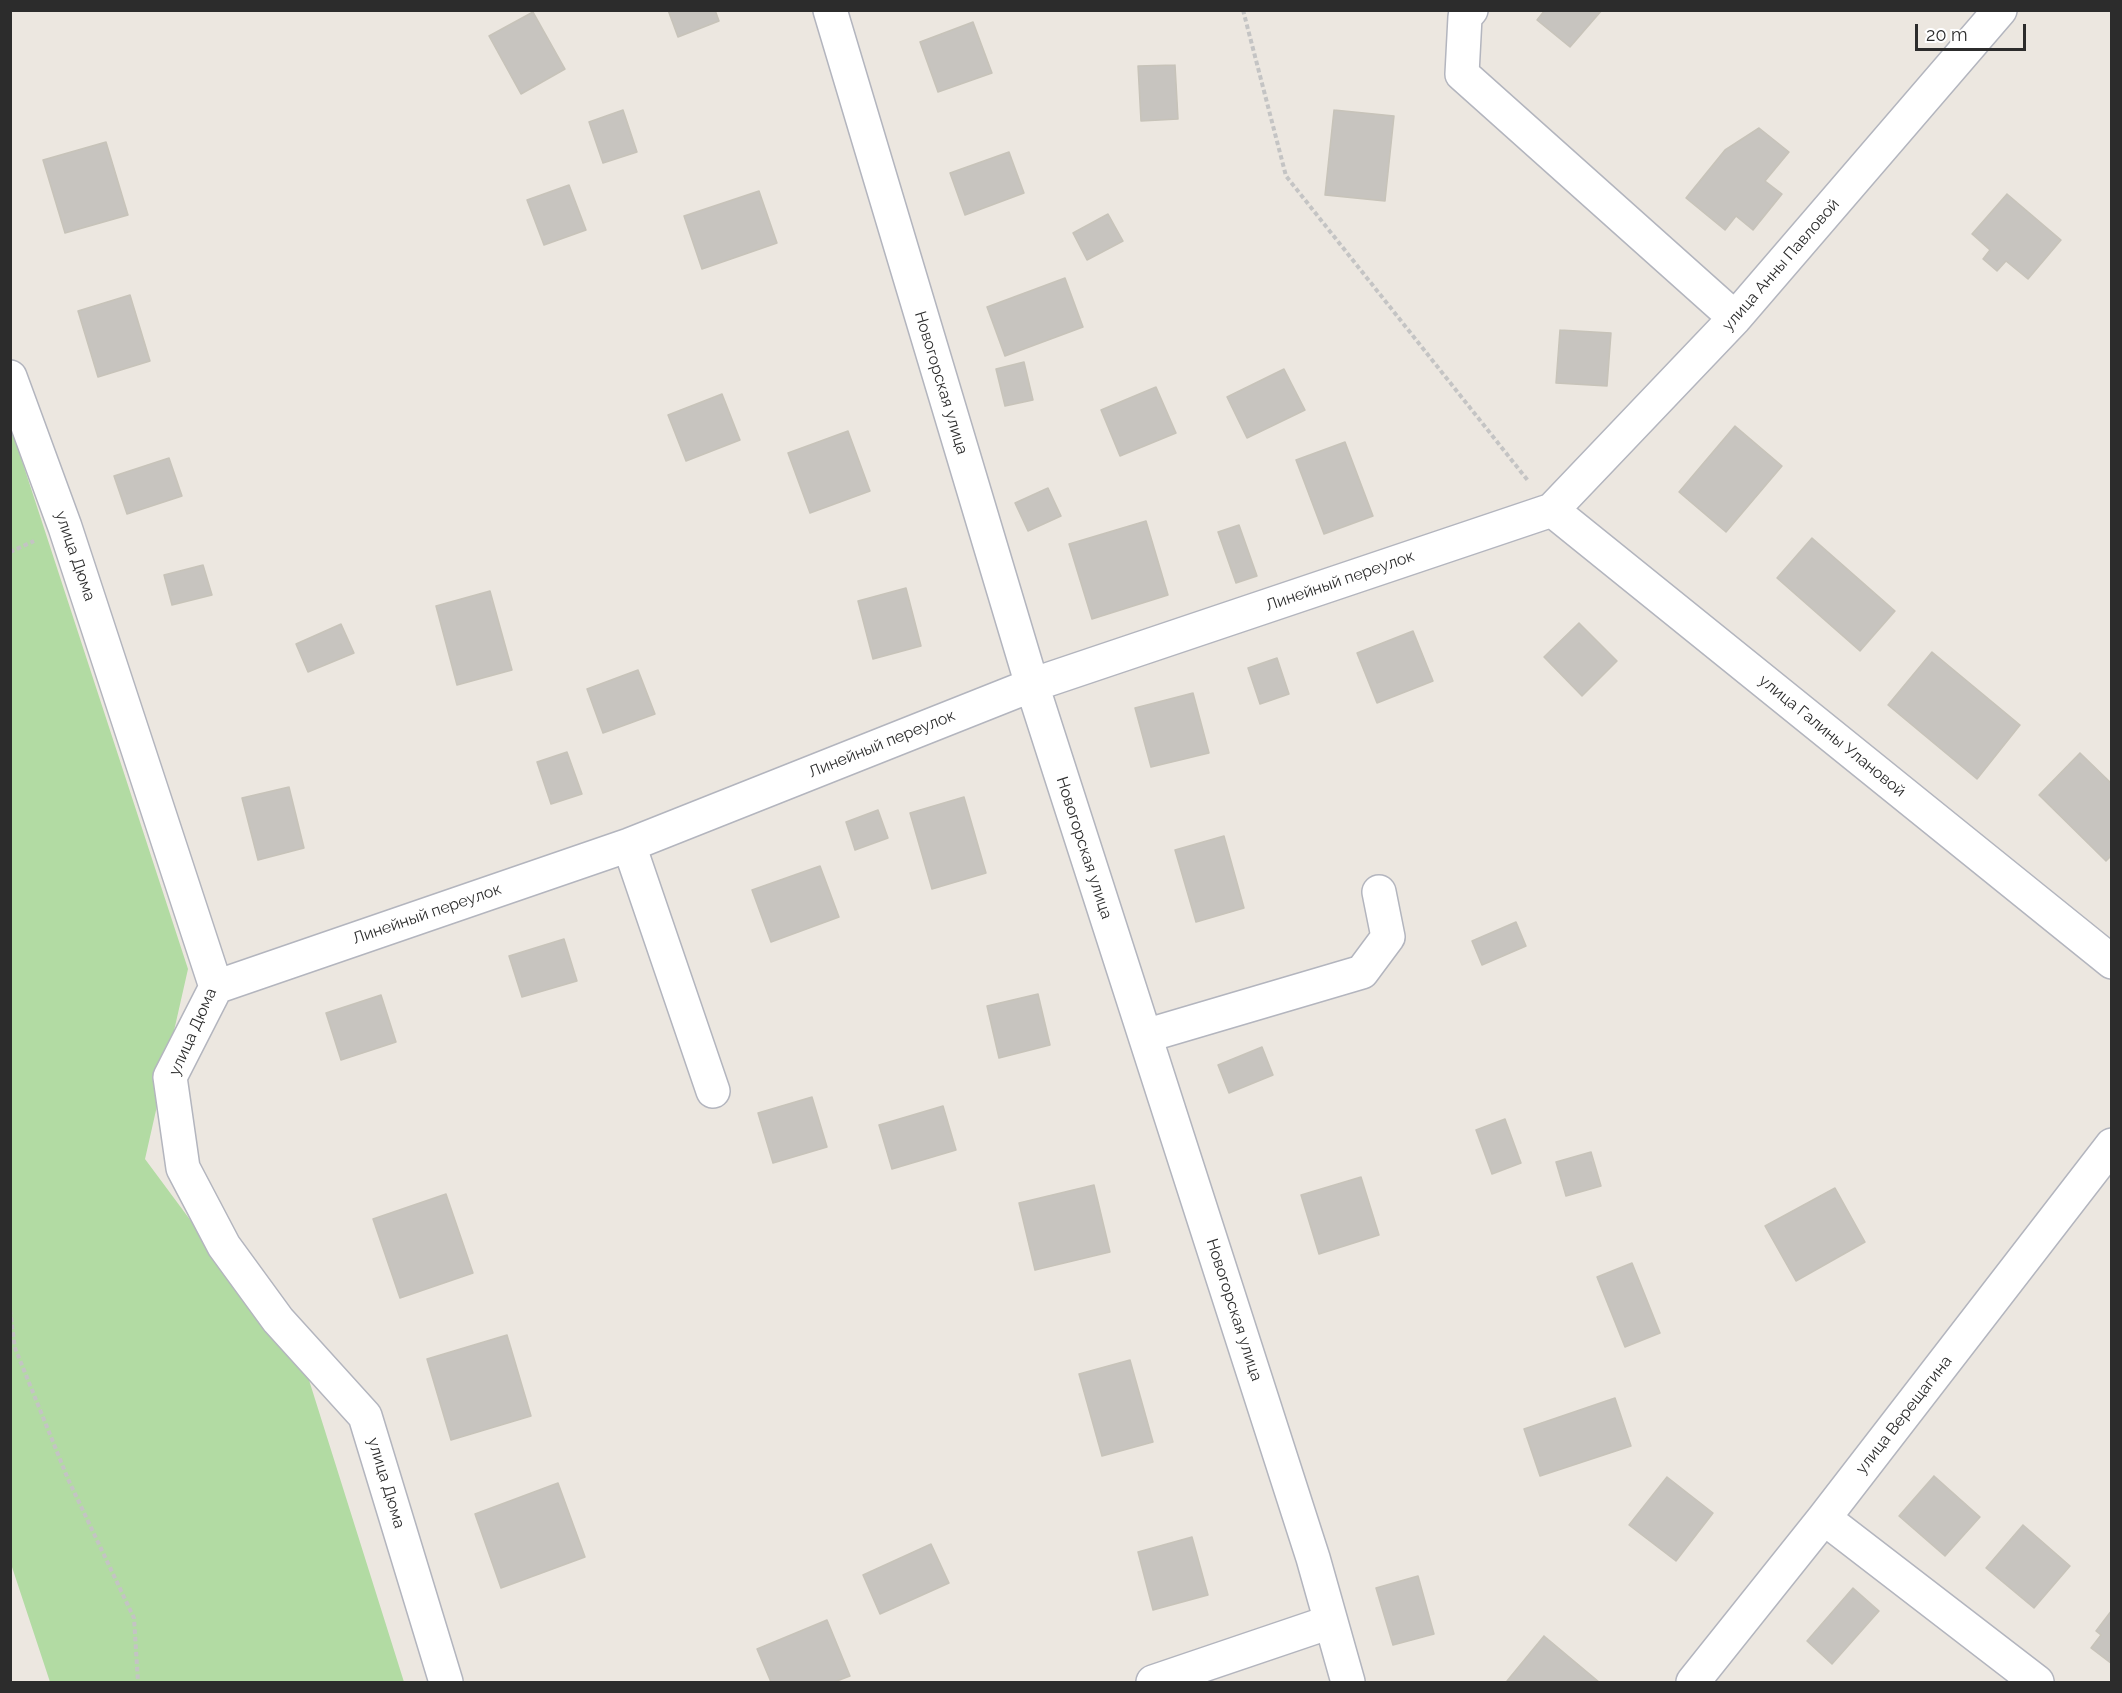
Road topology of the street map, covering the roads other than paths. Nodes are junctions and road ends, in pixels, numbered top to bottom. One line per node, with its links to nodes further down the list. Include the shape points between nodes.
1 (830, 10): 7 (street, Новогорская улица)
2 (1471, 10): 4 (street, via 1465,18 1462,74)
3 (2000, 10): 4 (street, улица Анны Павловой)
4 (1735, 318): 6 (street, улица Анны Павловой)
5 (10, 377): 11 (street, улица Дюма, via 65,527)
6 (1552, 510): 7 (street, Линейный переулок); 10 (street, улица Галины Улановой)
7 (1032, 685): 8 (street, Линейный переулок); 12 (street, Новогорская улица)
8 (628, 845): 11 (street, Линейный переулок); 13 (street)
9 (1379, 892): 12 (street, via 1388,937 1362,972)
10 (2112, 962)
11 (216, 987): 17 (street, улица Дюма, via 170,1077 183,1168 224,1246 278,1320 366,1416)
12 (1145, 1036): 16 (street, Новогорская улица, via 1313,1558)
13 (713, 1091)
14 (2112, 1145): 15 (street, улица Верещагина)
15 (1824, 1518): 20 (street, улица Верещагина); 21 (street)
16 (1330, 1622): 18 (street); 19 (street, Новогорская улица)
17 (446, 1683)
18 (1153, 1683)
19 (1348, 1683)
20 (1693, 1683)
21 (2037, 1683)

